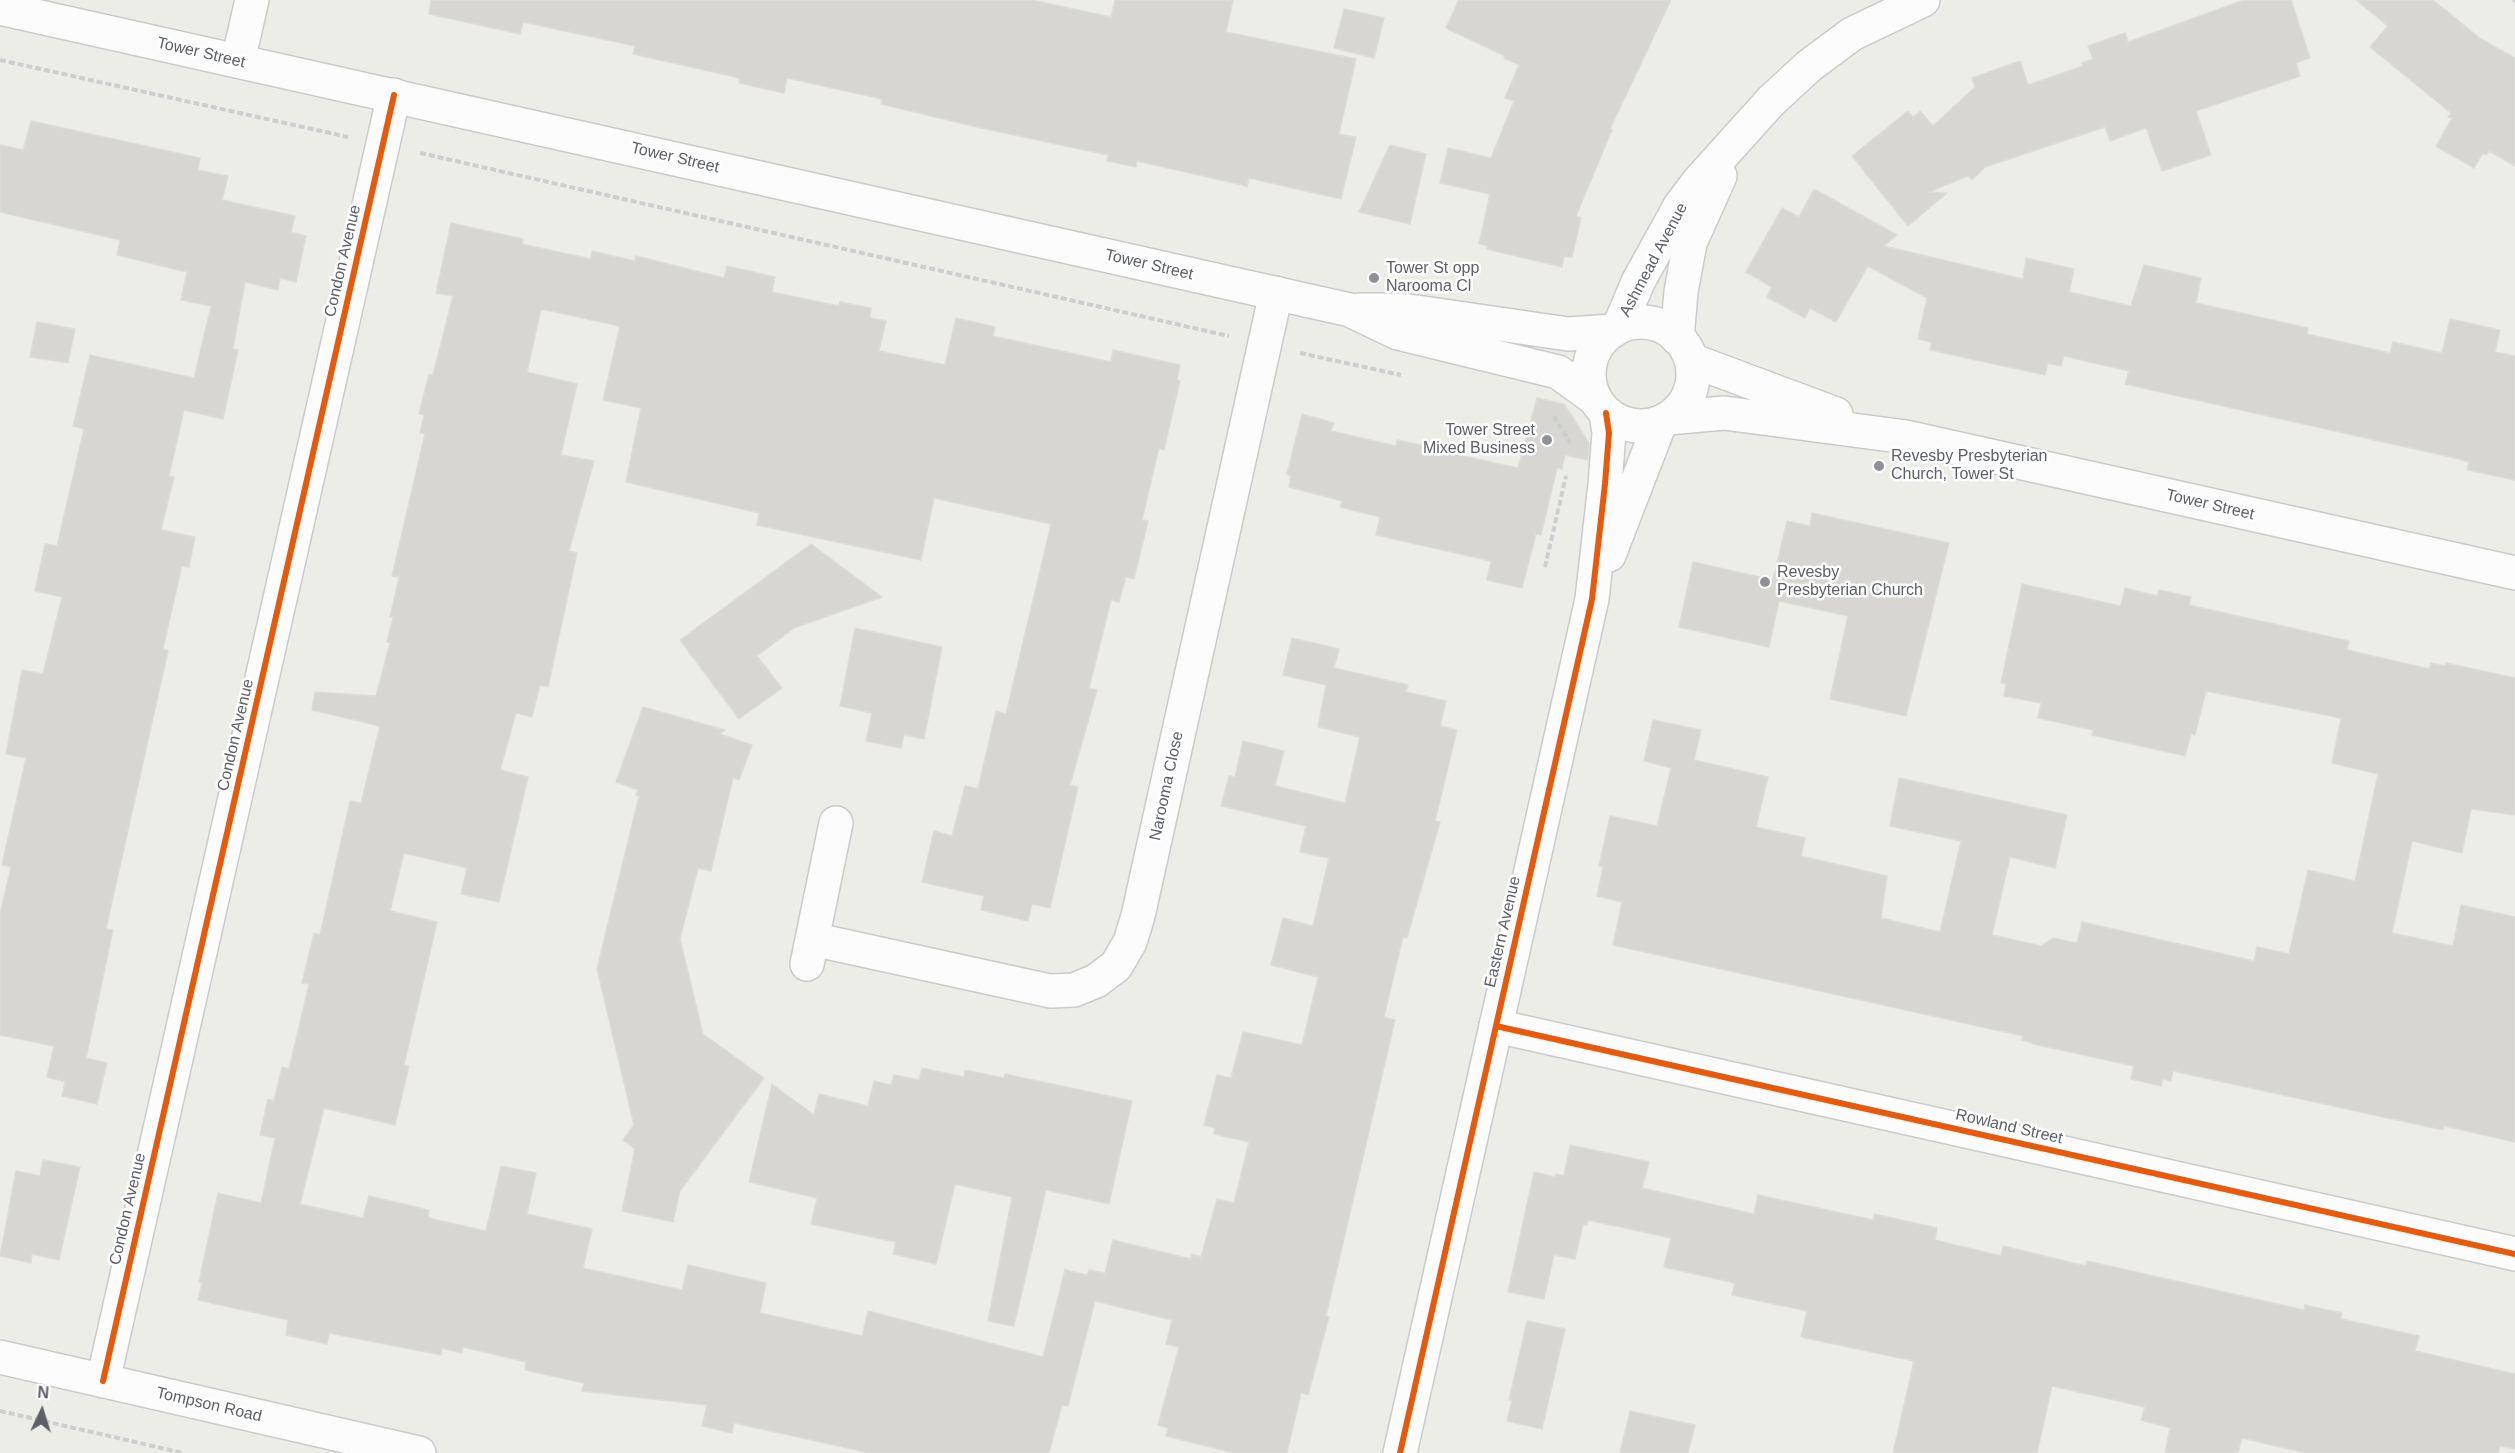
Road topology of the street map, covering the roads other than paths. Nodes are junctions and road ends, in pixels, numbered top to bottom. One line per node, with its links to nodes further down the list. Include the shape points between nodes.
1 (252, 0): 4 (street)
2 (1920, 0): 6 (street, Ashmead Avenue, via 1852,34 1809,66 1771,100)
3 (0, 8): 4 (street, Tower Street)
4 (238, 61): 5 (street, Tower Street)
5 (394, 94): 7 (street, Tower Street); 20 (street, Condon Avenue)
6 (1738, 140): 9 (street, Ashmead Avenue, via 1680,206); 10 (street, Ashmead Avenue, via 1690,243 1681,292)
7 (1276, 293): 8 (street, Tower Street); 16 (street, Narooma Close, via 1138,916 1130,942 1116,966 1096,981 1074,990 1050,991 810,951)
8 (1350, 310): 9 (street, Tower Street, via 1403,310 1568,334); 11 (street, Tower Street, via 1398,333 1558,372)
9 (1616, 329): 10 (street, via 1650,323 1668,330); 11 (street, via 1598,344 1590,361 1589,380)
10 (1684, 349): 12 (street, via 1693,378 1688,397); 13 (street, Tower Street, via 1819,408)
11 (1600, 406): 12 (street, via 1622,424 1641,427); 15 (street, Eastern Avenue, via 1609,433)
12 (1664, 421): 13 (street, Tower Street, via 1724,413); 15 (street, Eastern Avenue)
13 (1906, 437): 14 (street, Tower Street)
14 (2515, 573)
15 (1593, 599): 17 (street, Eastern Avenue)
16 (836, 824)
17 (1496, 1026): 18 (street, Rowland Street); 22 (street, Eastern Avenue)
18 (2515, 1254)
19 (0, 1357): 20 (street, Tompson Road)
20 (103, 1381): 21 (street, Tompson Road)
21 (419, 1453)
22 (1400, 1453)

